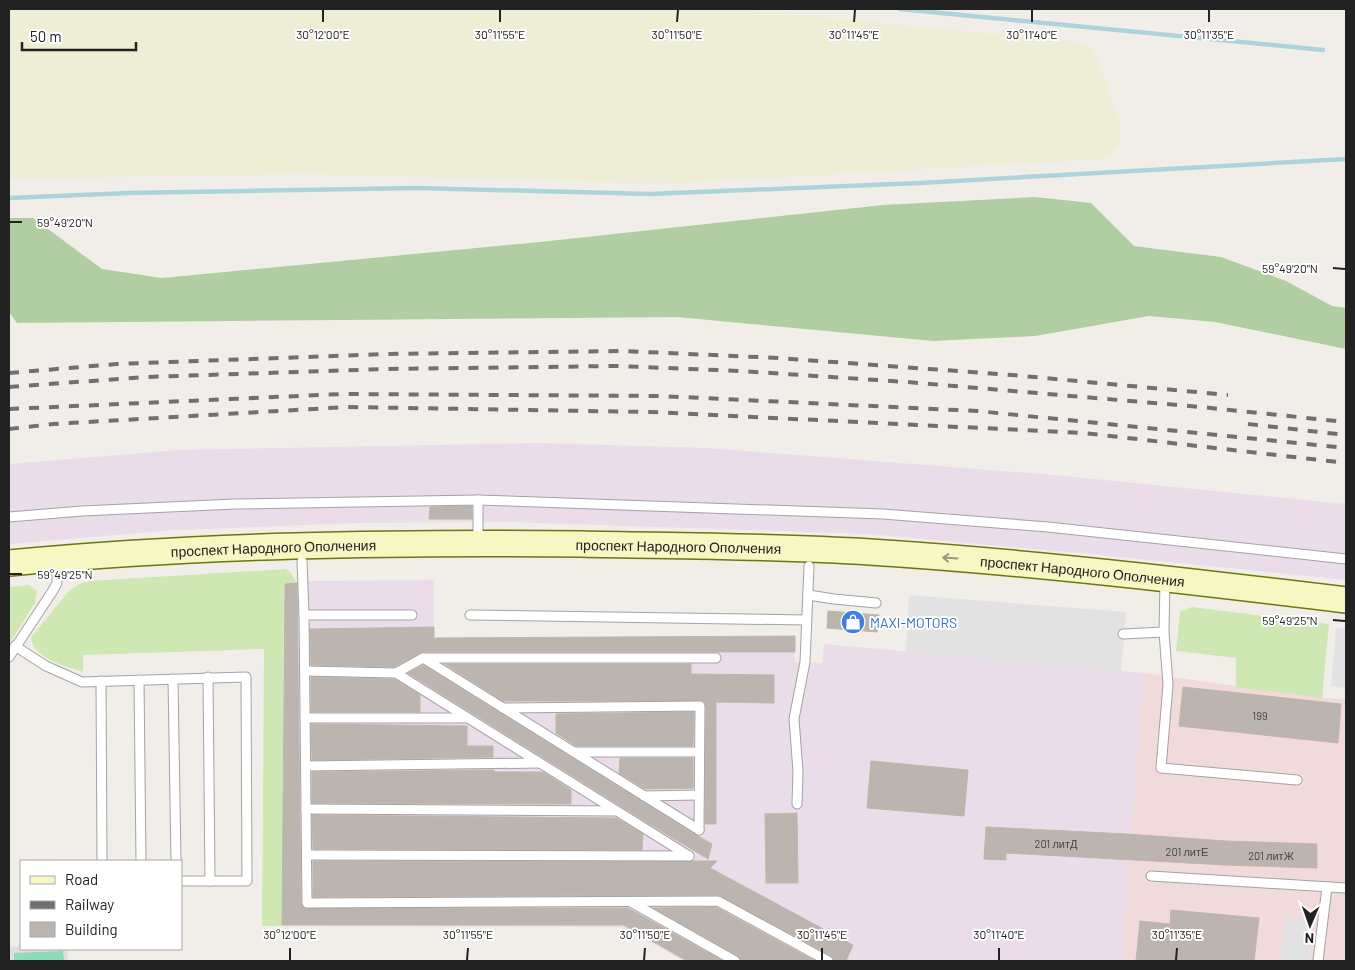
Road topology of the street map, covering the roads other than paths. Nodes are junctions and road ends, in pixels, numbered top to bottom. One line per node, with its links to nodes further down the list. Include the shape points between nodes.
1 (478, 500): 2 (lane, via 235,504); 3 (lane); 4 (lane, via 883,514 1048,527)
2 (9, 517)
3 (478, 543): 6 (main road, проспект Народного Ополчения, via 302,545); 10 (main road, проспект Народного Ополчения, one-way to 3, via 975,560 868,552)
4 (1346, 559)
5 (302, 561): 7 (main road, проспект Народного Ополчения, via 500,559); 8 (main road, проспект Народного Ополчения); 15 (lane)
6 (9, 563)
7 (809, 566): 10 (main road, проспект Народного Ополчения); 11 (lane)
8 (57, 574): 9 (main road, проспект Народного Ополчения); 21 (lane, via 57,584)
9 (9, 578)
10 (1165, 586): 12 (main road, проспект Народного Ополчения); 14 (main road, проспект Народного Ополчения); 19 (lane)
11 (808, 595): 13 (lane); 18 (lane)
12 (1346, 600)
13 (876, 603)
14 (1346, 614)
15 (304, 615): 16 (lane); 25 (lane)
16 (412, 615)
17 (470, 615): 18 (lane)
18 (806, 620): 41 (lane, via 805,662 794,719)
19 (1164, 632): 20 (lane); 38 (lane, via 1168,685 1161,768)
20 (1123, 634)
21 (15, 646): 22 (lane); 30 (lane, via 46,666 80,681)
22 (9, 657)
23 (423, 658): 24 (lane); 26 (lane); 31 (lane)
24 (716, 658)
25 (304, 671): 26 (lane); 32 (lane)
26 (396, 673): 33 (lane)
27 (208, 678): 28 (lane); 50 (lane); 50 (lane, via 246,677 247,881)
28 (173, 679): 29 (lane); 47 (lane)
29 (139, 680): 30 (lane); 46 (lane)
30 (101, 681): 45 (lane)
31 (503, 708): 34 (lane); 35 (lane, via 700,706)
32 (305, 718): 33 (lane); 37 (lane)
33 (468, 718): 36 (lane)
34 (574, 752): 35 (lane); 40 (lane)
35 (699, 752): 39 (lane)
36 (540, 763): 37 (lane); 43 (lane)
37 (306, 766): 42 (lane)
38 (1297, 780)
39 (699, 795): 40 (lane); 40 (lane, via 699,830)
40 (644, 796)
41 (797, 804)
42 (306, 810): 43 (lane); 44 (lane)
43 (616, 811): 44 (lane, via 689,856)
44 (307, 855): 53 (lane, via 307,903)
45 (102, 860)
46 (141, 860)
47 (176, 860)
48 (1151, 876): 51 (lane)
49 (182, 881): 50 (lane)
50 (210, 881)
51 (1327, 887): 52 (lane); 56 (lane)
52 (1346, 888)
53 (631, 901): 54 (lane); 55 (lane, via 718,901)
54 (735, 961)
55 (828, 961)
56 (1318, 961)

